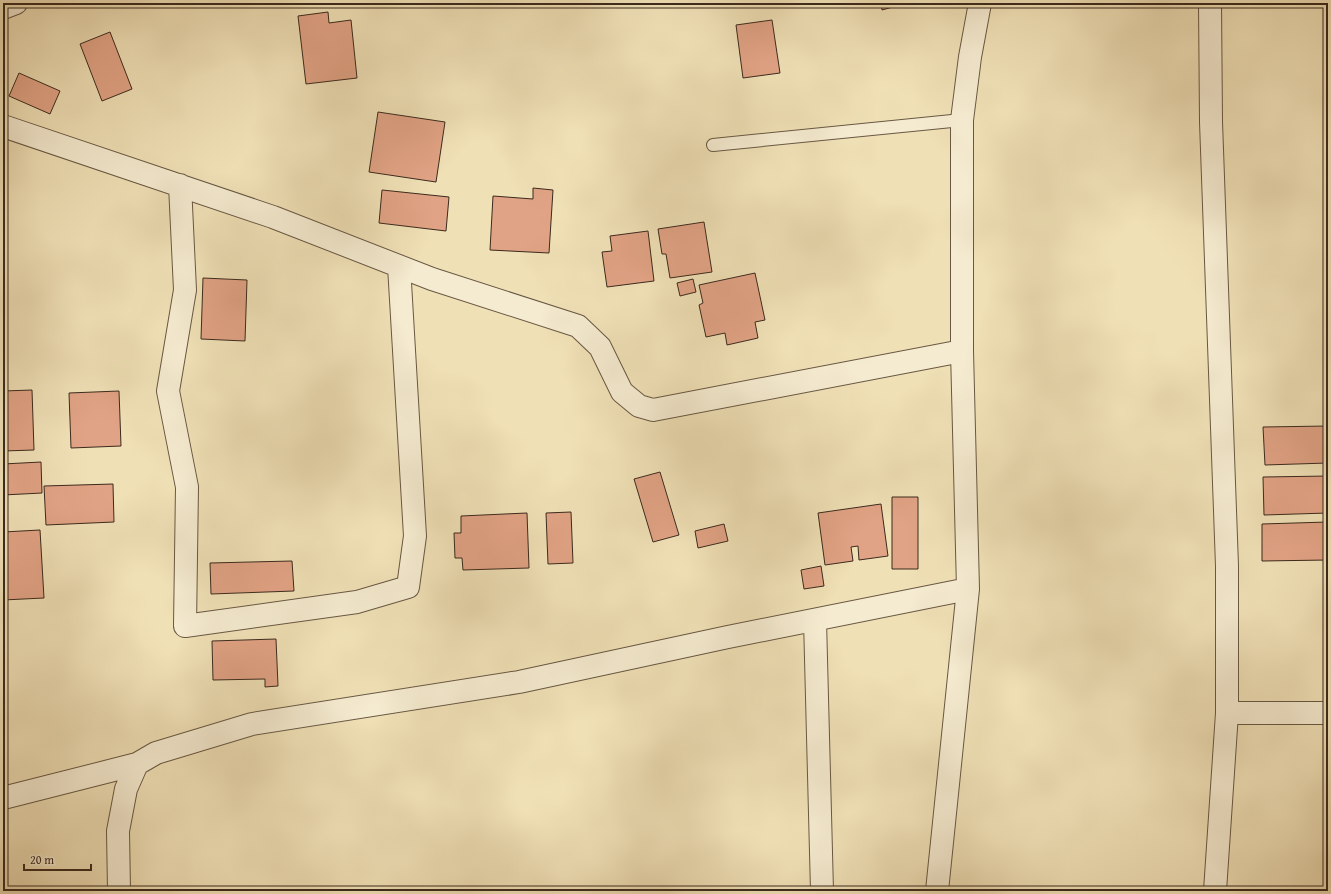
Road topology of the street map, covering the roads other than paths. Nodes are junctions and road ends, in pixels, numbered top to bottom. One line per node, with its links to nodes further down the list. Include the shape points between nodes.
1 (16, 3): 4 (street)
2 (980, 3): 5 (street)
3 (1210, 3): 13 (street, via 1211,122 1227,566)
4 (3, 8)
5 (962, 120): 7 (lane); 10 (street)
6 (3, 126): 8 (street)
7 (713, 145)
8 (180, 185): 9 (street, via 273,217); 9 (street, via 185,290 168,390 187,487 185,626 357,602 408,587 415,536)
9 (400, 266): 10 (street, via 432,279 578,326 600,347 622,392 639,406 653,410)
10 (962, 351): 11 (street)
11 (968, 589): 12 (street); 19 (street)
12 (815, 620): 15 (street, via 519,682 252,724 156,753); 18 (street)
13 (1227, 713): 14 (street); 20 (street)
14 (1328, 713)
15 (137, 764): 16 (street); 17 (street, via 126,789 118,831)
16 (3, 796)
17 (119, 891)
18 (822, 891)
19 (937, 891)
20 (1215, 891)

